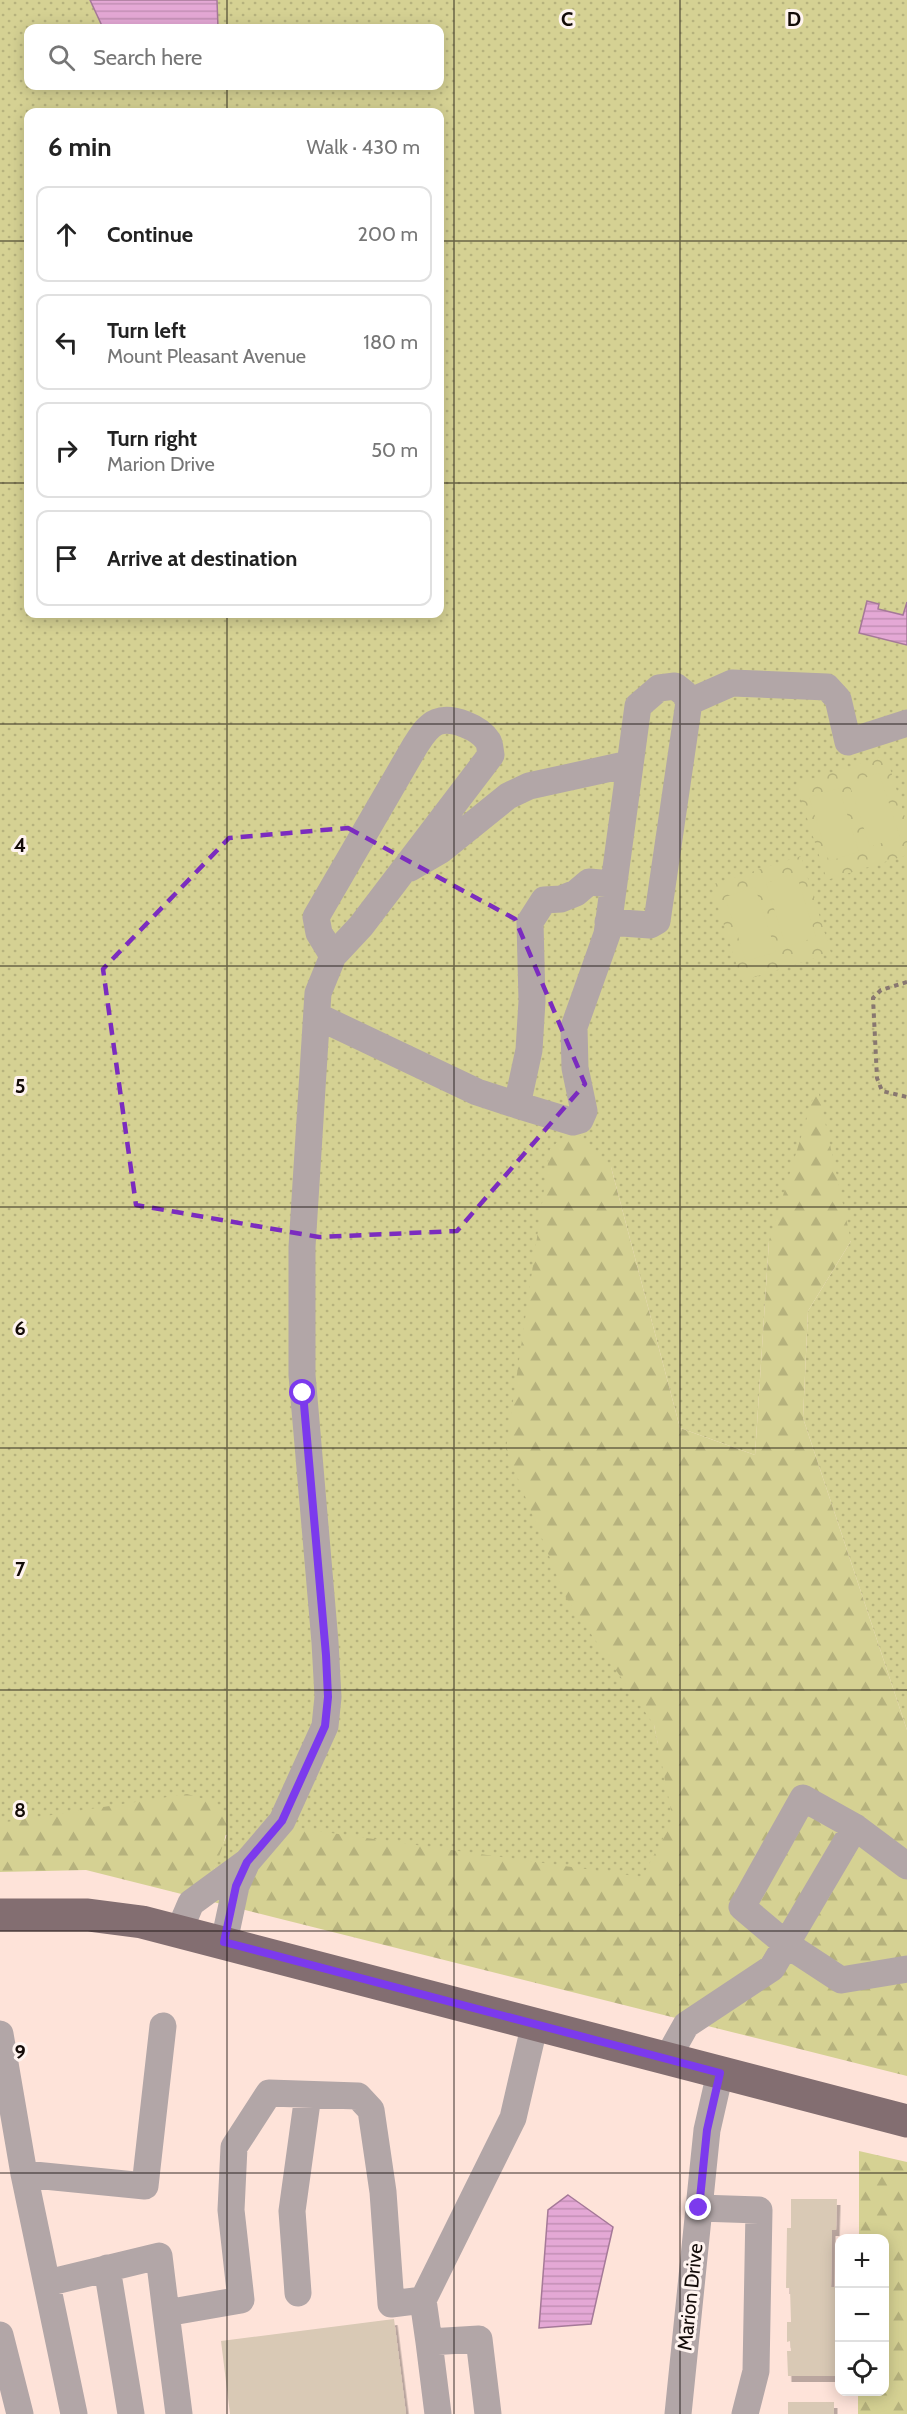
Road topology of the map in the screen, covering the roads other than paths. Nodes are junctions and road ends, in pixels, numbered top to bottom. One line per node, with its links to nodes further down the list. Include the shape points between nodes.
1 (690, 702): 2 (street, via 732,683 827,687 838,699 848,742); 3 (street, via 675,686 659,687 645,698 638,706); 6 (street, via 657,921 650,925)
2 (907, 723)
3 (629, 764): 4 (street, via 529,786 508,796 441,850); 5 (street)
4 (401, 872): 7 (street); 7 (street, via 491,754 488,741 469,726 438,721 426,730 341,872 316,917 319,933)
5 (612, 884): 6 (street); 9 (street, via 589,882 561,899 544,900 530,922 529,1050)
6 (608, 922): 9 (street, via 574,1027 575,1068 584,1111 580,1120 573,1122)
7 (333, 956): 8 (street, via 318,993)
8 (317, 1016): 9 (street, via 477,1092); 11 (street, via 302,1246 302,1375 328,1697 325,1726 297,1791 282,1821)
9 (517, 1105)
10 (855, 1827): 12 (street); 16 (street); 16 (street, via 803,1798 742,1907)
11 (247, 1862): 14 (street, via 191,1903); 15 (street, via 236,1886)
12 (907, 1866)
13 (0, 1915): 14 (main road, via 88,1915)
14 (179, 1931): 15 (main road)
15 (224, 1942): 18 (main road)
16 (786, 1944): 17 (street, via 841,1980); 21 (street, via 772,1968 686,2025)
17 (907, 1969)
18 (535, 2023): 21 (main road); 30 (street, via 513,2118)
19 (163, 2026): 25 (street, via 145,2186)
20 (0, 2034): 25 (street)
21 (666, 2059): 22 (main road)
22 (720, 2073): 24 (main road); 26 (street, Marion Drive, via 707,2130)
23 (308, 2095): 29 (street, via 292,2211); 30 (street, via 358,2096 371,2110 383,2192 391,2304); 31 (street, via 269,2093 234,2147 231,2210 241,2300)
24 (907, 2121)
25 (24, 2174): 28 (street)
26 (699, 2208): 40 (street, Marion Drive); 41 (street, via 759,2210 756,2371)
27 (107, 2268): 28 (street); 31 (street, via 159,2256); 36 (street)
28 (47, 2283): 35 (street)
29 (298, 2293)
30 (423, 2300): 33 (street)
31 (166, 2313): 37 (street)
32 (0, 2335): 34 (street)
33 (429, 2342): 38 (street); 39 (street, via 479,2339)
34 (20, 2414)
35 (74, 2414)
36 (131, 2414)
37 (179, 2414)
38 (438, 2414)
39 (487, 2414)
40 (678, 2414)
41 (745, 2414)

